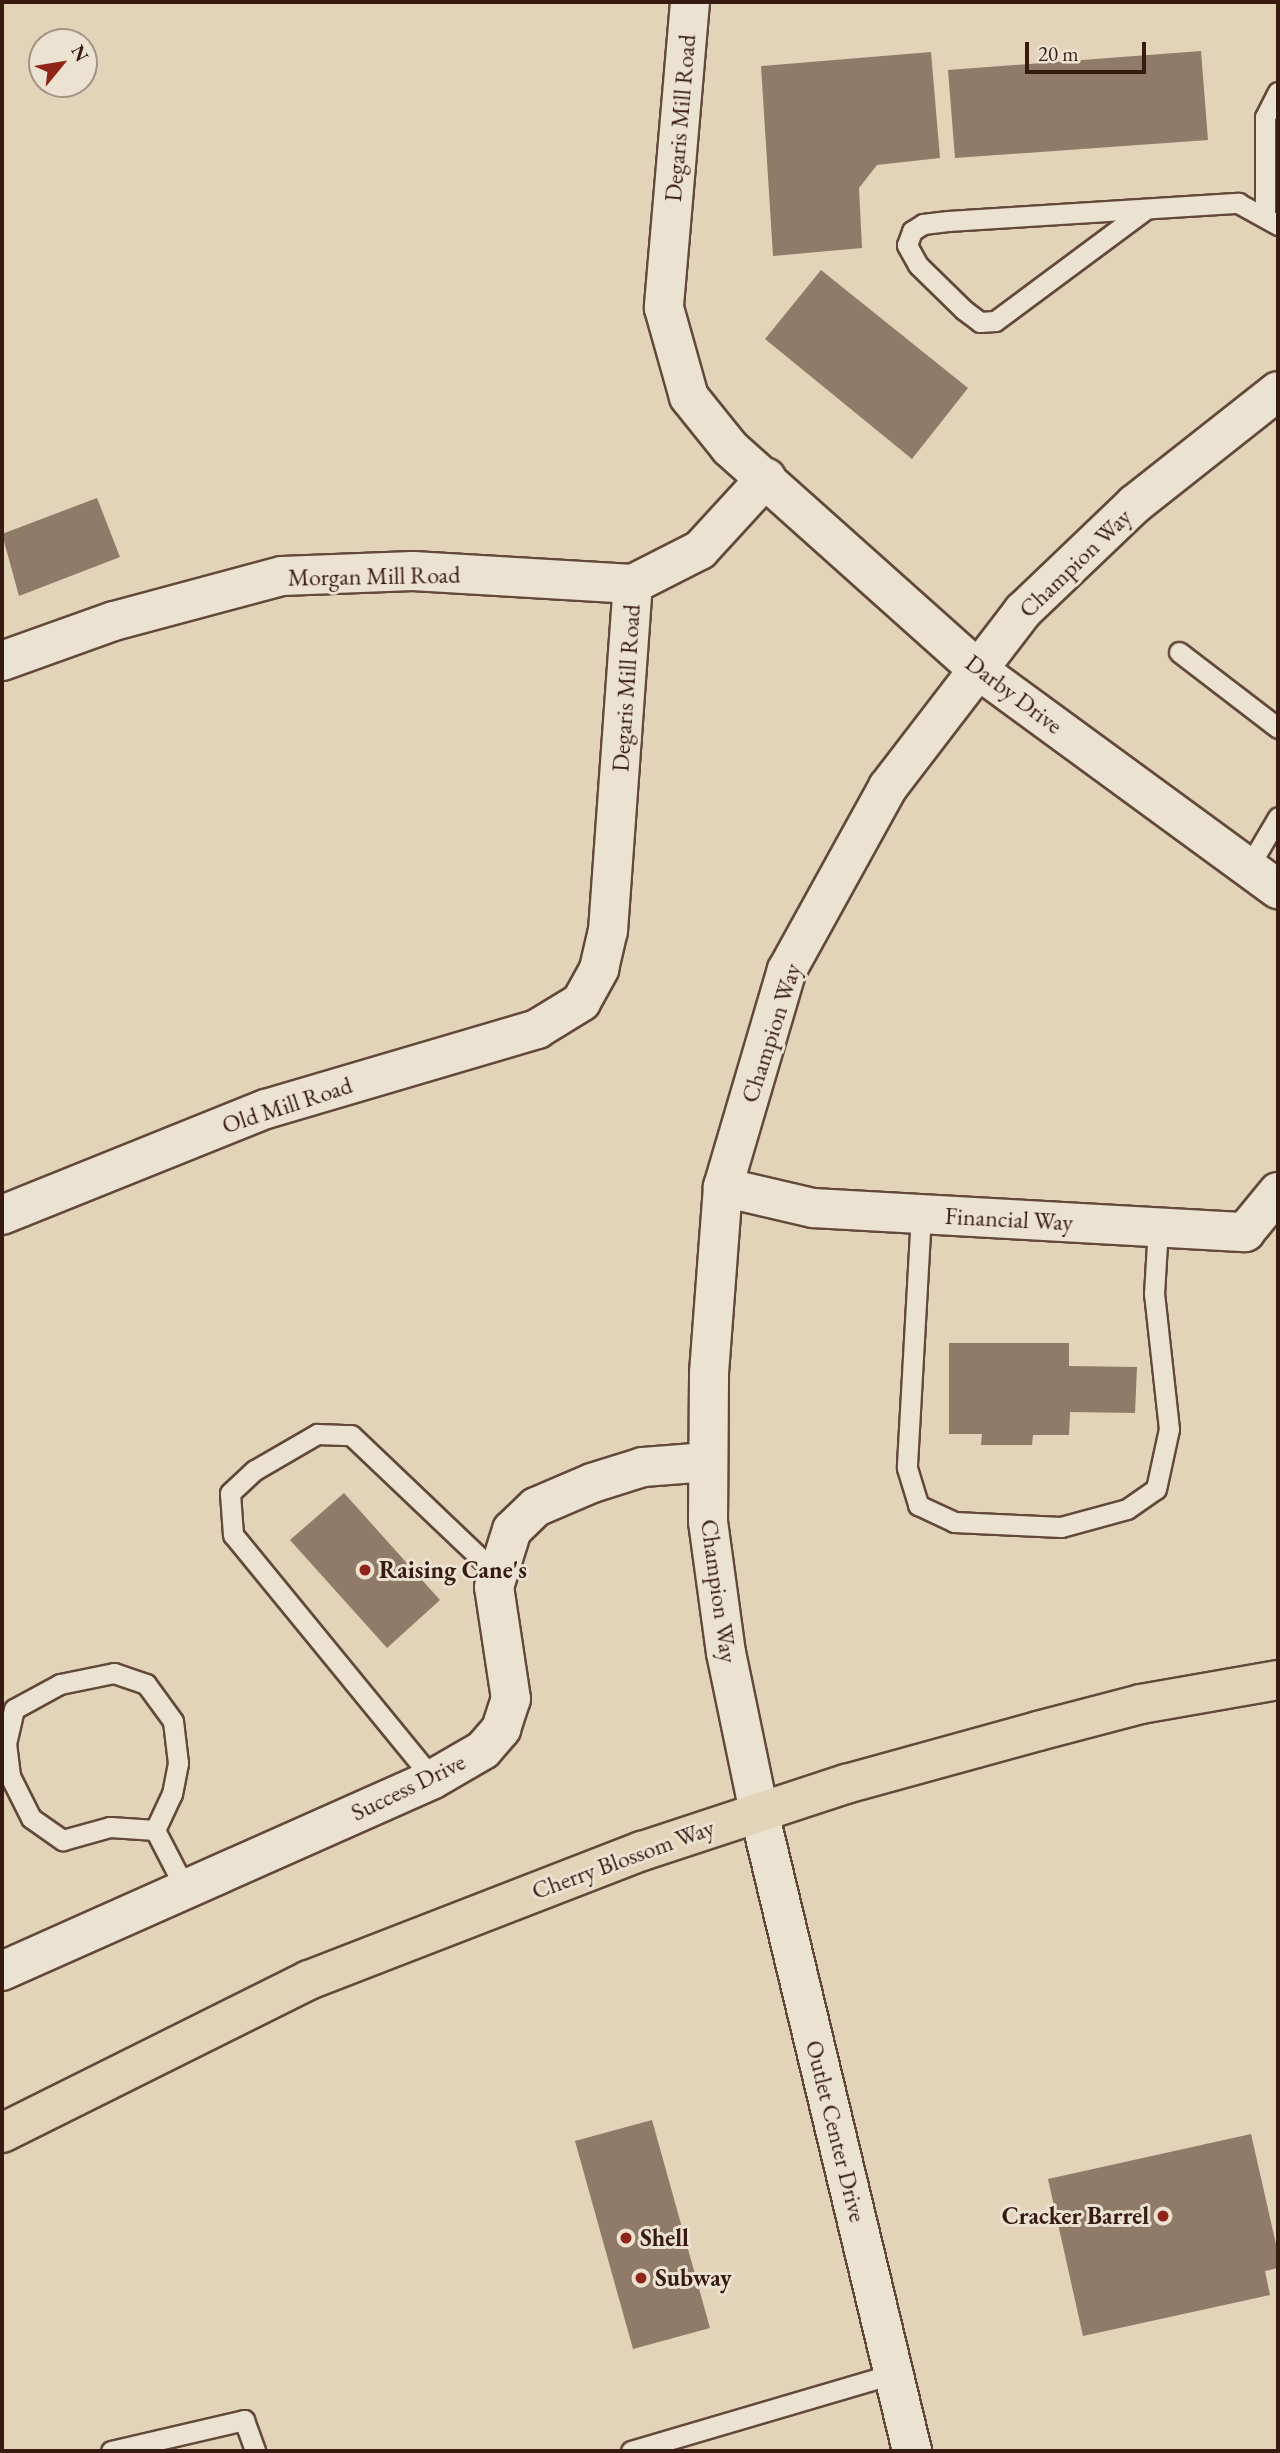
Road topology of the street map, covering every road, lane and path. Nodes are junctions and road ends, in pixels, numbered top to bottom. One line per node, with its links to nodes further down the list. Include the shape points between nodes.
1 (690, 2): 6 (street, Degaris Mill Road, via 664,308 689,397 730,448)
2 (1278, 92): 4 (lane, via 1265,117)
3 (1146, 209): 3 (lane, via 923,224 907,245 918,265 964,310 980,322 995,321); 4 (lane, via 1238,203)
4 (1272, 218)
5 (1278, 391): 10 (street, Champion Way, via 1082,550)
6 (766, 478): 7 (street, Degaris Mill Road, via 700,550); 10 (street, Darby Drive)
7 (633, 583): 9 (street, Morgan Mill Road, via 413,571 282,576 114,621); 14 (street, Degaris Mill Road, via 608,931 599,968)
8 (1179, 652): 11 (lane)
9 (2, 661)
10 (977, 668): 13 (street, Darby Drive); 15 (street, Champion Way, via 888,787 787,970)
11 (1278, 728)
12 (1278, 817): 13 (lane)
13 (1263, 878)
14 (575, 1006): 18 (street, Old Mill Road, via 537,1029 265,1109)
15 (723, 1187): 17 (street, Financial Way, via 813,1208); 20 (street, Champion Way, via 715,1245)
16 (1278, 1192): 19 (street, Financial Way, via 1245,1232)
17 (921, 1214): 19 (street, Financial Way); 19 (lane, via 907,1468 918,1505 954,1522 1061,1527 1127,1509 1156,1489 1169,1429 1154,1294)
18 (2, 1215)
19 (1158, 1227)
20 (708, 1462): 21 (street, Success Drive, via 643,1467 536,1507 512,1530); 24 (street, Champion Way, via 708,1522 726,1653)
21 (496, 1573): 23 (street, Success Drive, via 497,1622 511,1699 501,1728 483,1749); 23 (lane, via 351,1434 317,1434 255,1469 230,1493 233,1535)
22 (1278, 1680): 24 (highway, Cherry Blossom Way, via 1141,1704)
23 (433, 1779): 26 (street, Success Drive)
24 (759, 1812): 28 (highway, Cherry Blossom Way, via 556,1882 309,1980); 29 (street, Outlet Center Drive)
25 (155, 1830): 25 (lane, via 110,1827 64,1840 31,1818 10,1776 6,1743 14,1709 60,1684 114,1673 146,1684 173,1721 178,1763 172,1794); 26 (lane)
26 (186, 1889): 27 (street, Success Drive)
27 (2, 1970)
28 (2, 2133)
29 (896, 2372): 32 (lane); 33 (street, Outlet Center Drive)
30 (111, 2451): 31 (lane, via 244,2420)
31 (255, 2451)
32 (631, 2451)
33 (912, 2451)

